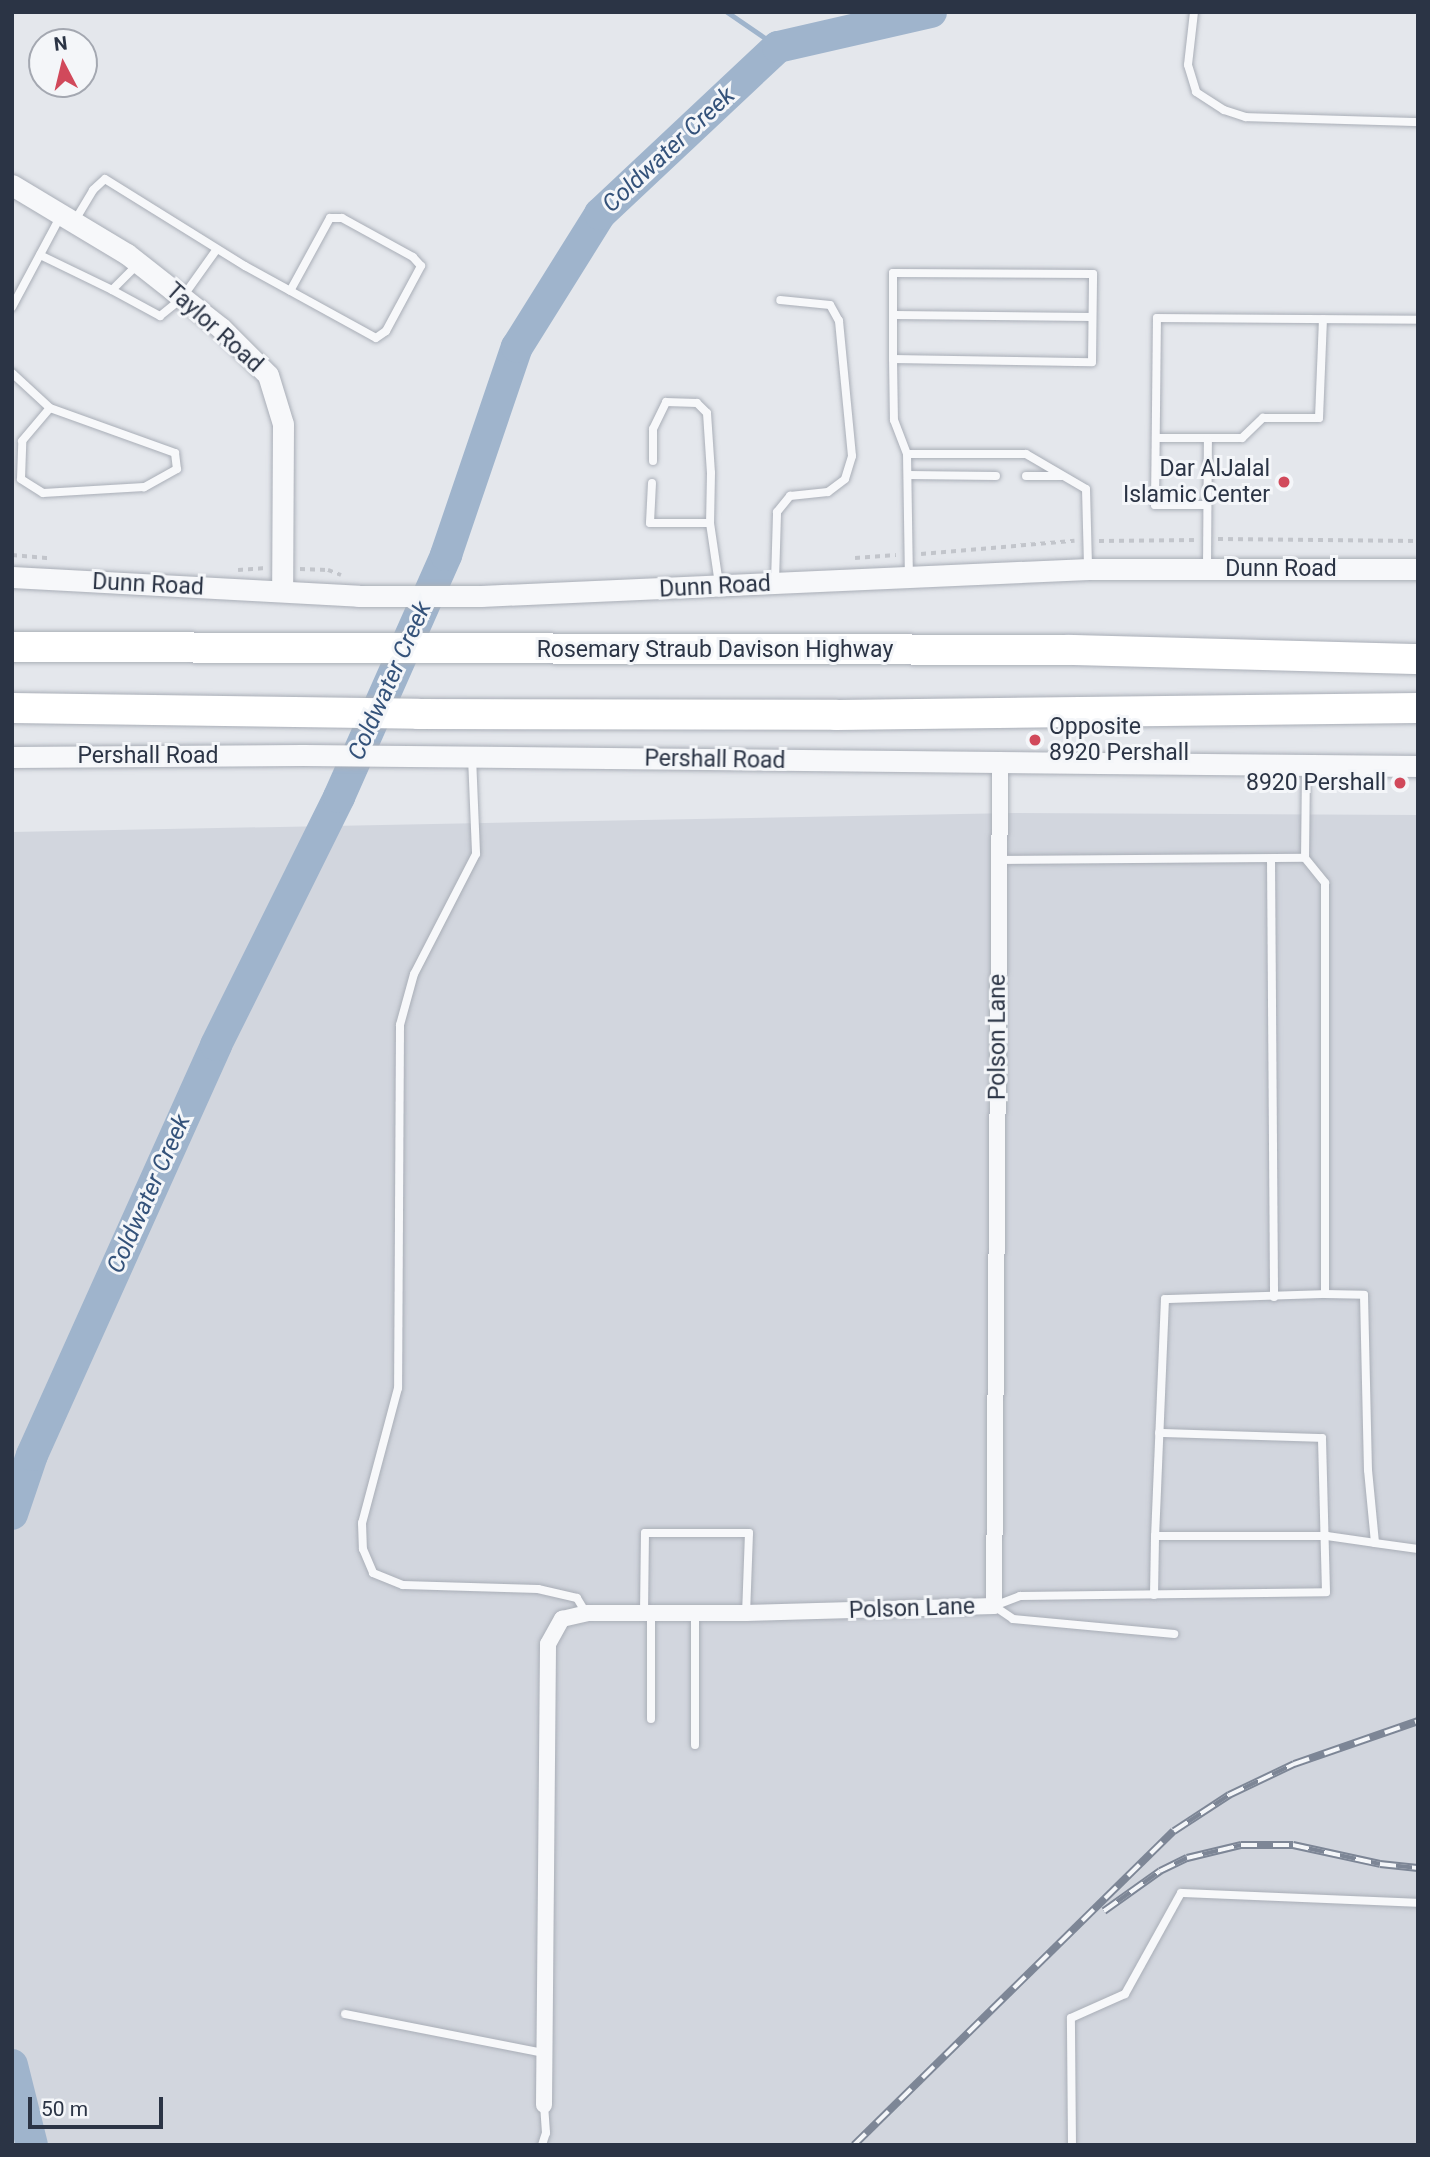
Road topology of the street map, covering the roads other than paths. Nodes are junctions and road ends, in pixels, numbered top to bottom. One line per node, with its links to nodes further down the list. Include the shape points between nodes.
1 (1195, 12): 2 (lane, via 1188,65 1196,92 1224,110 1246,117)
2 (1418, 122)
3 (12, 185): 4 (street, Taylor Road)
4 (68, 218): 5 (lane, via 105,179); 6 (lane); 7 (street, Taylor Road)
5 (217, 249): 9 (lane); 10 (lane)
6 (40, 255): 8 (lane); 12 (lane)
7 (139, 263): 8 (lane); 10 (street, Taylor Road)
8 (112, 290): 10 (lane, via 160,316)
9 (290, 290): 9 (lane, via 376,338 386,331 421,266 413,257 342,218 330,218)
10 (182, 298): 38 (street, Taylor Road, via 221,328 268,375 283,424)
11 (780, 300): 36 (lane, via 830,304 839,321 852,456 845,479 828,492 790,496 776,512)
12 (12, 307)
13 (894, 315): 14 (lane); 14 (lane, via 893,273 1093,274); 17 (lane)
14 (1092, 317): 17 (lane, via 1092,362)
15 (1323, 319): 16 (lane); 20 (lane, via 1157,318); 21 (lane, via 1319,418 1263,418 1242,438)
16 (1418, 320)
17 (893, 359): 22 (lane, via 894,420)
18 (12, 373): 19 (lane)
19 (50, 408): 19 (lane, via 22,441 21,479 43,493 144,488 177,469 175,453)
20 (1156, 438): 21 (lane); 29 (lane, via 1155,505)
21 (1209, 439): 29 (lane)
22 (907, 454): 24 (lane); 27 (lane, via 1026,454)
23 (653, 461): 30 (lane, via 653,429 666,402 698,403 707,414)
24 (908, 475): 25 (lane); 34 (lane)
25 (996, 476)
26 (1026, 476): 27 (lane)
27 (1064, 476): 31 (lane, via 1086,489)
28 (652, 483): 30 (lane, via 650,523)
29 (1206, 505): 32 (lane)
30 (710, 523): 37 (lane)
31 (1088, 569): 32 (street, Dunn Road); 34 (street, Dunn Road)
32 (1207, 569): 33 (street, Dunn Road)
33 (1418, 569)
34 (909, 575): 36 (street, Dunn Road)
35 (12, 578): 38 (street, Dunn Road)
36 (775, 584): 37 (street, Dunn Road)
37 (719, 587): 38 (street, Dunn Road, via 481,596)
38 (282, 591)
39 (12, 647): 40 (highway, Rosemary Straub Davison Highway, via 1058,650)
40 (1418, 659)
41 (12, 708): 42 (highway, via 418,714 1223,713)
42 (1418, 708)
43 (12, 757): 44 (street, Pershall Road)
44 (472, 757): 45 (street, Pershall Road); 60 (lane, via 477,854 414,974 400,1025 398,1388 362,1522 363,1549 373,1573 402,1586 538,1589 577,1598)
45 (1000, 764): 46 (street, Pershall Road); 50 (street, Polson Lane)
46 (1306, 766): 47 (street, Pershall Road); 48 (lane)
47 (1418, 766)
48 (1305, 858): 49 (lane); 51 (lane, via 1325,883)
49 (1271, 859): 50 (lane); 52 (lane)
50 (999, 860): 59 (street, Polson Lane)
51 (1325, 1294): 52 (lane); 56 (lane, via 1364,1296 1368,1470)
52 (1274, 1297): 53 (lane, via 1165,1299)
53 (1159, 1433): 54 (lane); 55 (lane, via 1322,1438)
54 (1155, 1536): 55 (lane); 58 (lane)
55 (1326, 1536): 56 (lane); 58 (lane, via 1326,1592)
56 (1375, 1543): 57 (lane)
57 (1418, 1549)
58 (1154, 1595): 59 (lane, via 1020,1596)
59 (994, 1606): 63 (street, Polson Lane); 64 (lane, via 1013,1619)
60 (587, 1613): 61 (street, Polson Lane); 69 (street, Polson Lane, via 562,1619 548,1644)
61 (647, 1613): 62 (street, Polson Lane); 63 (lane, via 645,1533 749,1533); 65 (lane)
62 (695, 1614): 63 (street, Polson Lane); 66 (lane)
63 (746, 1614)
64 (1174, 1634)
65 (650, 1719)
66 (695, 1745)
67 (1418, 1903): 72 (lane, via 1181,1893 1125,1994 1071,2018)
68 (345, 2014): 69 (lane)
69 (544, 2053): 70 (street, Polson Lane)
70 (544, 2105): 71 (lane)
71 (542, 2145)
72 (1072, 2145)

